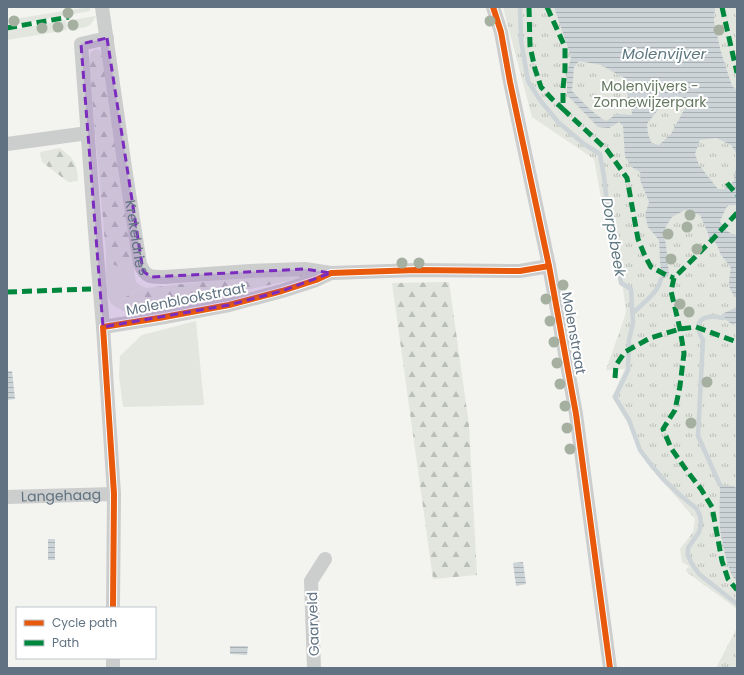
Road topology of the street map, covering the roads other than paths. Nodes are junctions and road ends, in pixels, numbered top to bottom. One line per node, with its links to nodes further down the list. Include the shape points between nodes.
1 (102, 7): 3 (street, Krekeldries)
2 (493, 7): 6 (street, Molenstraat, via 501,32)
3 (107, 38): 4 (street, via 81,44); 7 (street, Krekeldries, via 125,168 143,271 151,278 305,269)
4 (88, 133): 5 (street); 8 (street)
5 (7, 144)
6 (549, 266): 7 (street, Molenblookstraat, via 520,271 417,270); 14 (street, Molenstraat, via 577,422)
7 (331, 273): 8 (street, Molenblookstraat, via 282,291 229,305)
8 (103, 327): 9 (street)
9 (114, 494): 10 (street, Langehaag); 12 (street)
10 (7, 497)
11 (325, 559): 13 (street, Gaarveld, via 311,581)
12 (113, 607)
13 (314, 668)
14 (610, 668)

